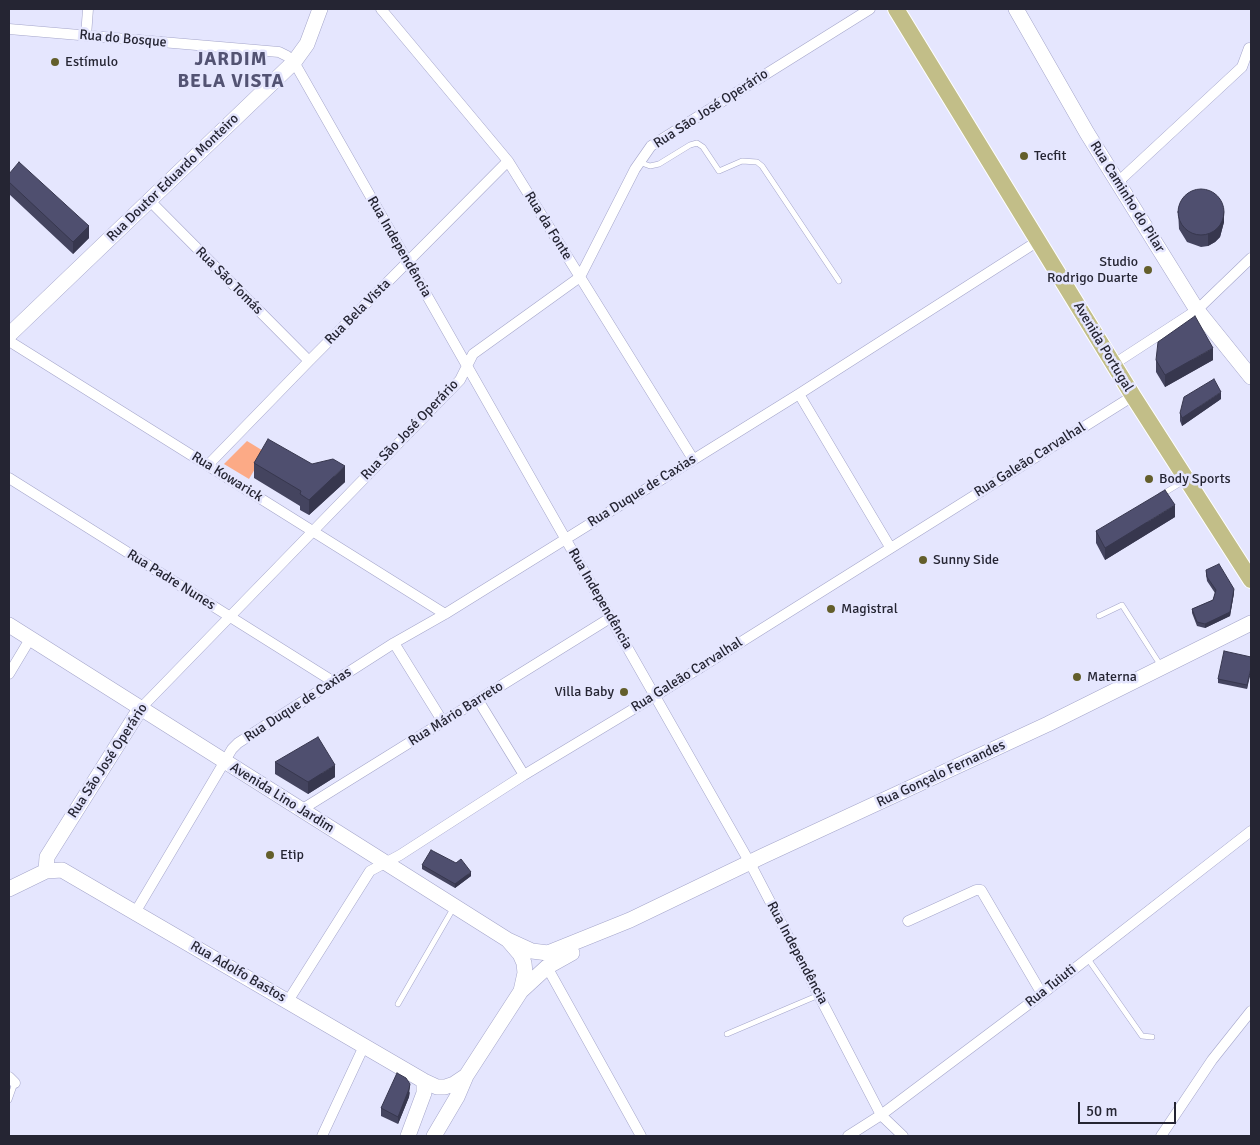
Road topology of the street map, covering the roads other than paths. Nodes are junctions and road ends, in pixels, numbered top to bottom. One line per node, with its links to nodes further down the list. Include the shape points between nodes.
1 (88, 9): 8 (street)
2 (320, 9): 10 (main road, Rua Doutor Eduardo Monteiro, via 307,44)
3 (381, 9): 11 (street, Rua da Fonte)
4 (870, 9): 12 (street, Rua São José Operário, via 668,135 652,146)
5 (896, 9): 15 (main road, Avenida Portugal)
6 (1016, 9): 13 (main road, Rua Caminho do Pilar)
7 (9, 29): 8 (street, Rua do Bosque)
8 (86, 36): 10 (street, Rua do Bosque, via 279,52)
9 (1249, 48): 13 (street, via 1242,67)
10 (294, 62): 14 (main road, Rua Doutor Eduardo Monteiro); 17 (street, Rua Independência)
11 (508, 161): 17 (street, Rua Bela Vista); 18 (street, Rua da Fonte)
12 (639, 162): 18 (street, Rua São José Operário); 19 (lane, via 650,166 659,164 697,143 719,171 742,161 757,162)
13 (1118, 182): 20 (main road, Rua Caminho do Pilar)
14 (150, 201): 21 (main road, Rua Doutor Eduardo Monteiro); 23 (street, Rua São Tomás)
15 (1038, 242): 24 (main road, Avenida Portugal); 27 (street, Rua Duque de Caxias)
16 (1251, 258): 20 (street)
17 (407, 263): 23 (street, Rua Bela Vista); 25 (street, Rua Independência)
18 (580, 277): 25 (street, Rua São José Operário, via 473,354); 29 (street, Rua da Fonte)
19 (839, 281)
20 (1197, 310): 24 (street); 26 (main road, Rua Caminho do Pilar)
21 (9, 335)
22 (9, 341): 30 (street, Rua Kowarick)
23 (309, 361): 30 (street, Rua Bela Vista)
24 (1114, 364): 28 (main road, Avenida Portugal)
25 (467, 366): 34 (street, Rua São José Operário, via 460,380); 35 (street, Rua Independência)
26 (1251, 377)
27 (799, 394): 29 (street, Rua Duque de Caxias); 36 (street)
28 (1133, 396): 32 (main road, Avenida Portugal); 36 (street, Rua Galeão Carvalhal)
29 (693, 459): 35 (street, Rua Duque de Caxias)
30 (208, 465): 34 (street, Rua Kowarick)
31 (9, 478): 39 (street, Rua Padre Nunes)
32 (1186, 479): 33 (lane); 37 (main road, Avenida Portugal)
33 (1152, 500)
34 (313, 531): 38 (street, Rua Kowarick); 39 (street, Rua São José Operário)
35 (565, 539): 38 (street, Rua Duque de Caxias); 41 (street, Rua Independência)
36 (890, 547): 49 (street, Rua Galeão Carvalhal)
37 (1251, 580)
38 (445, 614): 45 (street, Rua Duque de Caxias)
39 (228, 616): 48 (street, Rua Padre Nunes); 51 (street, Rua São José Operário)
40 (1099, 616): 46 (lane, via 1122,605)
41 (610, 618): 49 (street, Rua Independência); 50 (street, Rua Mário Barreto)
42 (1251, 624): 46 (main road, Rua Gonçalo Fernandes)
43 (9, 625): 44 (main road, Avenida Lino Jardim)
44 (30, 639): 47 (street); 51 (main road, Avenida Lino Jardim)
45 (394, 643): 48 (street, Rua Duque de Caxias); 52 (street)
46 (1163, 668): 58 (main road, Rua Gonçalo Fernandes)
47 (9, 674)
48 (334, 682): 53 (street, Rua Duque de Caxias, via 238,744)
49 (655, 696): 54 (street, Rua Galeão Carvalhal); 58 (street, Rua Independência)
50 (478, 700): 52 (street, Rua Mário Barreto); 54 (street)
51 (140, 709): 53 (main road, Avenida Lino Jardim); 59 (main road, Rua São José Operário, via 47,857)
52 (443, 722): 55 (street, Rua Mário Barreto)
53 (225, 762): 55 (main road, Avenida Lino Jardim); 62 (street, Rua Duque de Caxias)
54 (524, 775): 57 (street, Rua Galeão Carvalhal)
55 (302, 810): 57 (main road, Avenida Lino Jardim)
56 (1251, 831): 66 (street, Rua Tuiuti)
57 (386, 862): 61 (main road, Avenida Lino Jardim); 71 (street, Rua Galeão Carvalhal, via 370,871)
58 (750, 862): 63 (main road, Rua Gonçalo Fernandes); 70 (street, Rua Independência)
59 (46, 872): 60 (main road); 62 (main road, Rua Adolfo Bastos, via 62,870)
60 (9, 889)
61 (454, 906): 65 (main road, Avenida Lino Jardim); 72 (lane)
62 (136, 912): 71 (main road, Rua Adolfo Bastos)
63 (630, 920): 65 (main road, Rua Gonçalo Fernandes, via 548,953 532,951); 67 (main road, Rua Gonçalo Fernandes)
64 (908, 921): 69 (street, via 981,890)
65 (508, 940): 68 (main road, Avenida Lino Jardim, via 524,963)
66 (1087, 958): 69 (street, Rua Tuiuti); 75 (lane, via 1142,1036)
67 (547, 967): 68 (main road, Rua Gonçalo Fernandes); 84 (street)
68 (521, 991): 77 (main road, Rua Gonçalo Fernandes)
69 (1042, 994): 82 (street, Rua Tuiuti)
70 (819, 995): 74 (lane); 82 (street, Rua Independência)
71 (288, 1001): 76 (main road, Rua Adolfo Bastos)
72 (398, 1004)
73 (1251, 1011): 83 (street, via 1212,1060)
74 (727, 1034)
75 (1152, 1038)
76 (364, 1046): 79 (main road, Rua Adolfo Bastos); 85 (street)
77 (466, 1076): 79 (main road, Rua Adolfo Bastos, via 444,1087); 88 (main road, Rua Gonçalo Fernandes)
78 (12, 1080): 80 (lane)
79 (424, 1081): 81 (main road)
80 (9, 1100)
81 (422, 1100): 86 (main road); 87 (main road)
82 (882, 1115): 89 (street, Rua Tuiuti); 90 (street, Rua Independência)
83 (1167, 1134)
84 (637, 1135)
85 (322, 1136)
86 (408, 1136)
87 (420, 1136)
88 (434, 1136)
89 (848, 1136)
90 (903, 1136)

